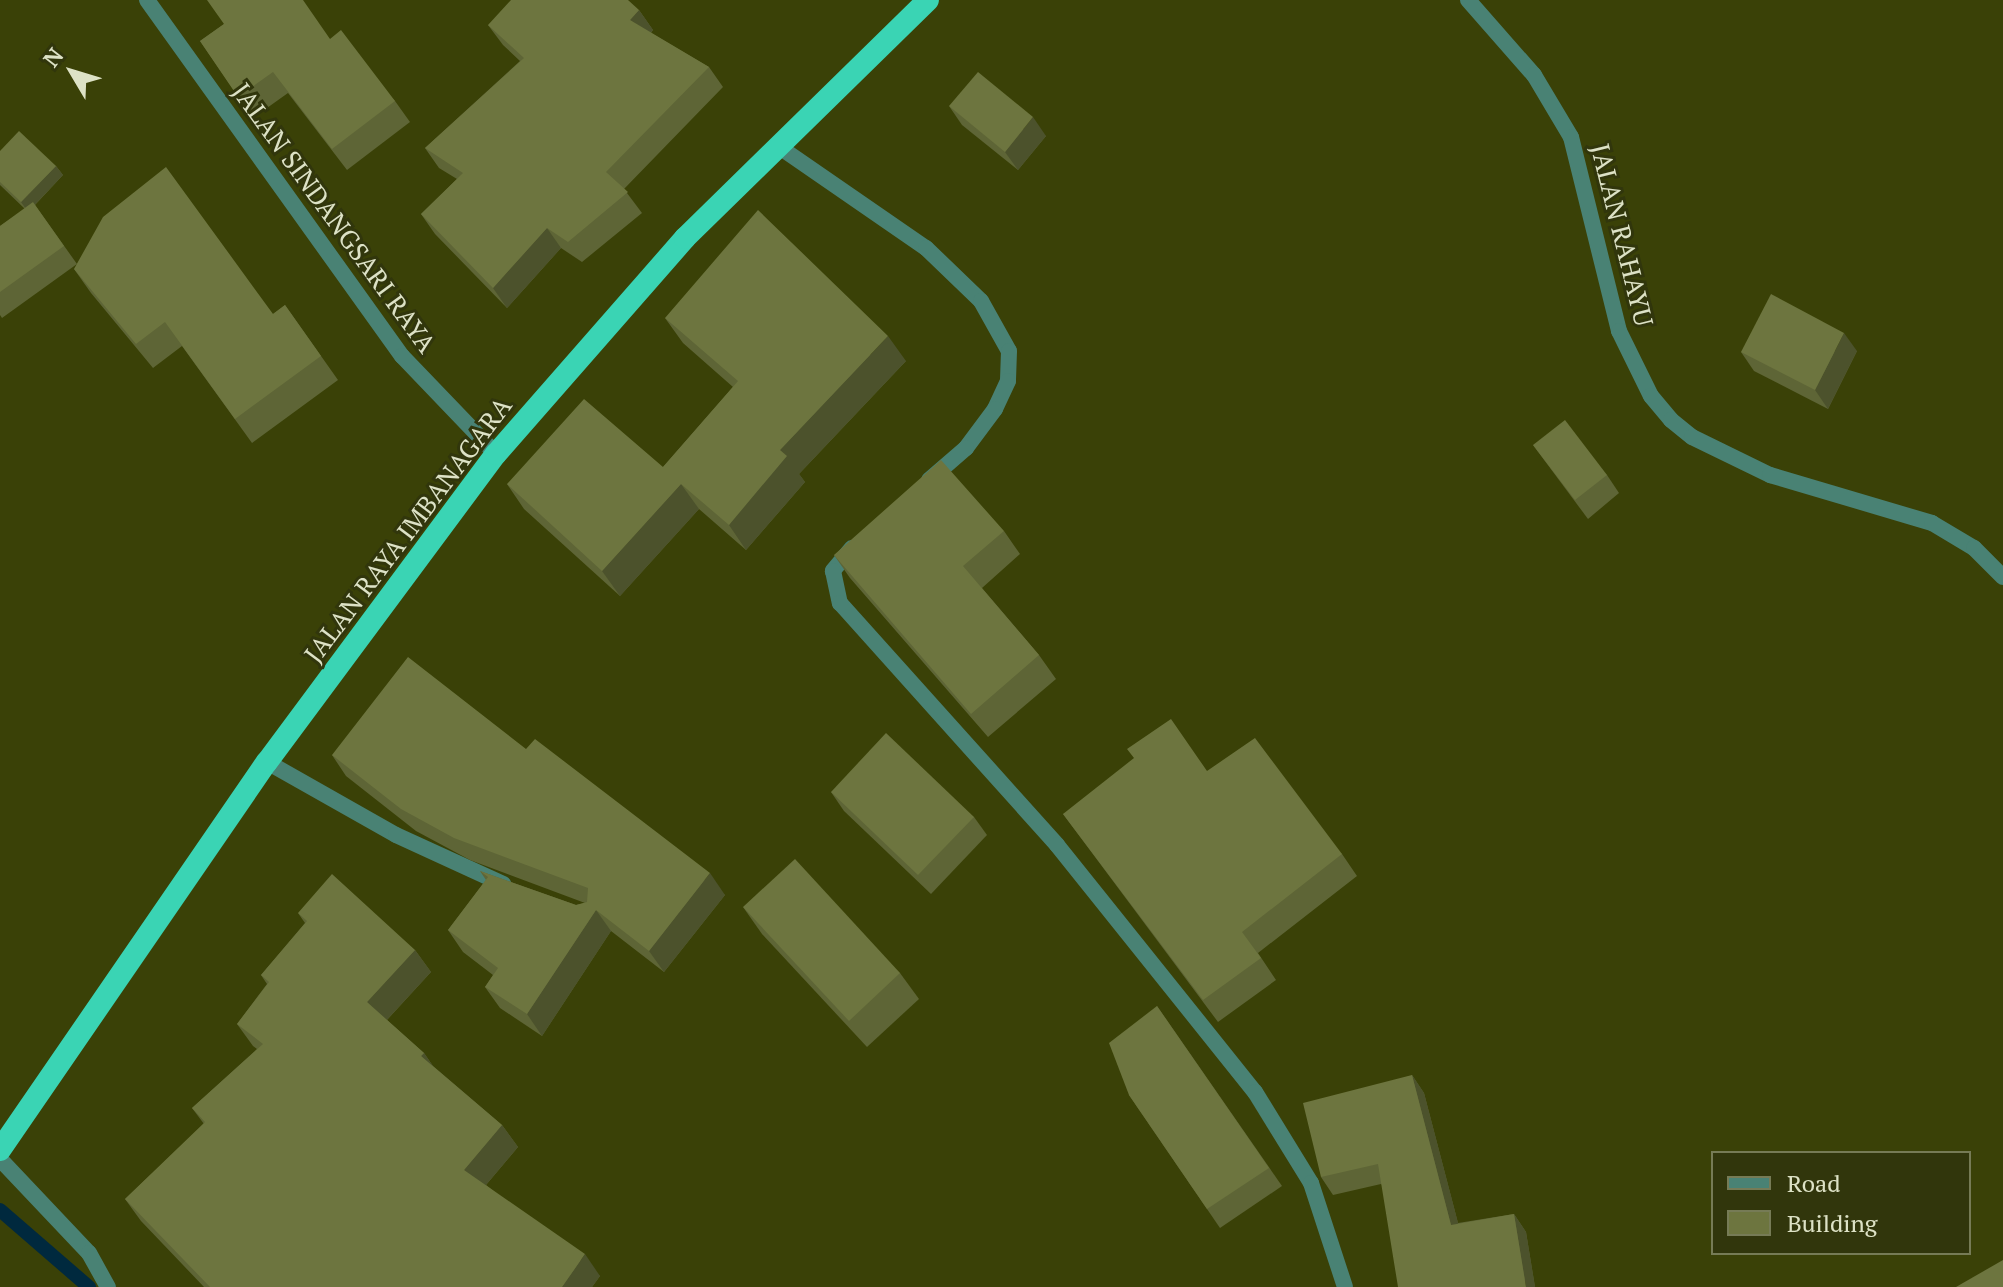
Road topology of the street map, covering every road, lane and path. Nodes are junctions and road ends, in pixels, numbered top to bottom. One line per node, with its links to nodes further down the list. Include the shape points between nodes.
1 (147, 0): 5 (street, JALAN SINDANGSARI RAYA, via 402,356)
2 (928, 0): 4 (highway, JALAN RAYA IMBANAGARA)
3 (1468, 0): 8 (street, JALAN RAHAYU, via 1534,75 1571,137 1619,331 1651,396 1671,420 1692,437 1770,475 1932,523 1974,548)
4 (778, 146): 5 (highway, JALAN RAYA IMBANAGARA, via 685,238); 6 (street, via 926,248 981,301 1009,351 1008,381 995,409 966,448)
5 (496, 454): 9 (highway, JALAN RAYA IMBANAGARA)
6 (920, 489)
7 (861, 540): 14 (street, via 833,571 840,603 1057,845 1255,1092 1311,1183)
8 (2003, 577)
9 (267, 762): 10 (street, via 465,870); 11 (highway, JALAN RAYA IMBANAGARA)
10 (522, 890)
11 (0, 1150)
12 (0, 1159): 13 (street, via 89,1253)
13 (106, 1282)
14 (1345, 1287)

